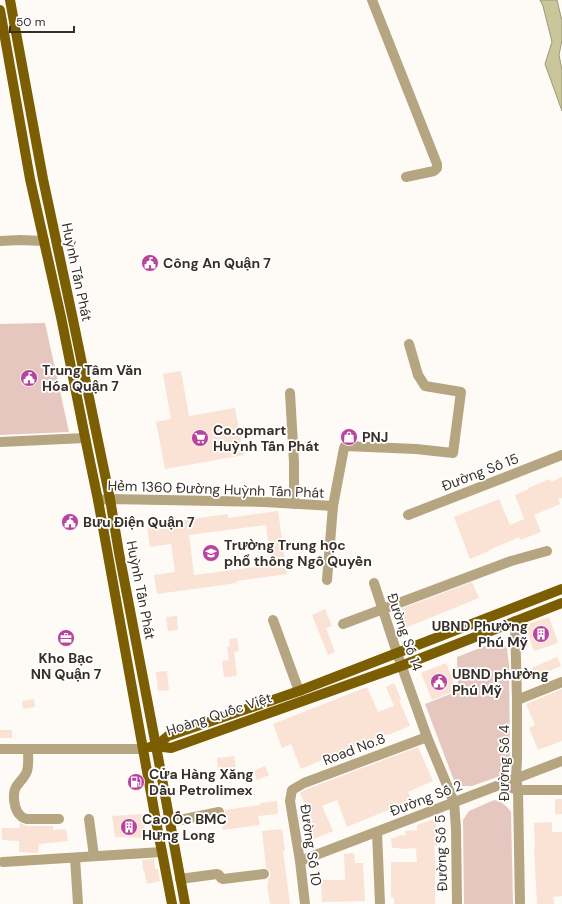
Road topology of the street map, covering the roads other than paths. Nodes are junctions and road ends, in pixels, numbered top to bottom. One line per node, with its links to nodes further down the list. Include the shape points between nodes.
1 (10, 0): 4 (main road, Huỳnh Tấn Phát)
2 (372, 0): 6 (street, via 437,164 434,171)
3 (0, 10): 5 (main road, Huỳnh Tấn Phát)
4 (21, 55): 5 (street); 14 (main road, Huỳnh Tấn Phát, via 43,179)
5 (9, 56): 8 (main road, Huỳnh Tấn Phát, via 30,180)
6 (406, 177)
7 (0, 241): 8 (street)
8 (44, 241): 11 (main road, Huỳnh Tấn Phát)
9 (409, 344): 17 (street, via 418,375 425,386 461,392 453,452 345,446)
10 (290, 393): 16 (street)
11 (85, 438): 12 (street); 15 (main road, Huỳnh Tấn Phát)
12 (0, 442)
13 (562, 455): 18 (street, Đường Số 15)
14 (110, 499): 15 (street, Hẻm 1360 Đường Huỳnh Tấn Phát); 16 (street, Hẻm 1360 Đường Huỳnh Tấn Phát); 34 (main road, Huỳnh Tấn Phát)
15 (98, 500): 37 (main road, Huỳnh Tấn Phát)
16 (294, 504): 17 (street, Hẻm 1360 Đường Huỳnh Tấn Phát)
17 (333, 506): 20 (street)
18 (408, 515)
19 (547, 551): 24 (street)
20 (327, 580)
21 (374, 583): 24 (street, Đường Số 14)
22 (562, 589): 28 (main road, Hoàng Quốc Việt)
23 (562, 603): 26 (main road, Hoàng Quốc Việt)
24 (382, 610): 27 (street); 28 (street, Đường Số 14)
25 (273, 620): 31 (street)
26 (515, 621): 29 (main road, Hoàng Quốc Việt); 32 (street, Đường Số 4)
27 (343, 624)
28 (397, 653): 29 (street, Đường Số 14); 31 (main road, Hoàng Quốc Việt)
29 (401, 666): 33 (street, Đường Số 14); 34 (main road, Hoàng Quốc Việt, via 171,748)
30 (562, 682): 32 (street)
31 (299, 691): 34 (main road, Hoàng Quốc Việt, via 168,736)
32 (517, 700): 39 (street, Đường Số 4)
33 (427, 737): 41 (street, Road No.8, via 304,783); 44 (street, Đường Số 14)
34 (156, 746): 37 (main road); 48 (main road, Huỳnh Tấn Phát)
35 (0, 749): 36 (street)
36 (28, 749): 37 (street); 46 (street, via 27,774 16,787 14,794 16,808 26,819)
37 (143, 749): 50 (main road, Huỳnh Tấn Phát)
38 (562, 760): 39 (street, Đường Số 2)
39 (516, 778): 40 (street, Đường Số 2); 42 (street, Đường Số 4)
40 (500, 784): 42 (street); 44 (street, Đường Số 2)
41 (292, 790): 53 (street, Đường Số 10, via 290,801)
42 (518, 790): 43 (street); 63 (street, Đường Số 4)
43 (562, 790)
44 (454, 802): 49 (street, Đường Số 2); 62 (street, Đường Số 5)
45 (219, 812): 48 (street)
46 (59, 819)
47 (89, 819): 51 (street)
48 (170, 822): 56 (main road, Huỳnh Tấn Phát)
49 (377, 832): 53 (street, Đường Số 2); 61 (street)
50 (162, 852): 51 (street); 58 (main road, Huỳnh Tấn Phát)
51 (94, 856): 52 (street)
52 (75, 858): 54 (street); 57 (street)
53 (300, 861): 60 (street, Đường Số 10)
54 (3, 862)
55 (264, 874): 56 (street, via 223,879 217,874)
56 (180, 879): 59 (main road, Huỳnh Tấn Phát)
57 (78, 904)
58 (172, 904)
59 (185, 904)
60 (305, 904)
61 (380, 904)
62 (457, 904)
63 (520, 904)

